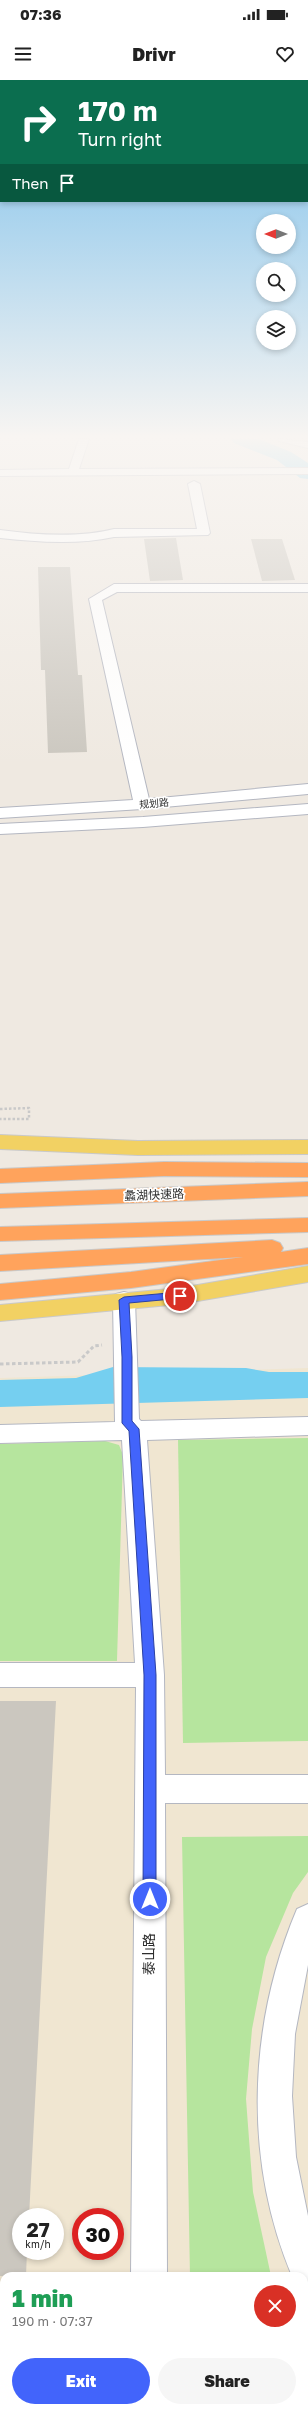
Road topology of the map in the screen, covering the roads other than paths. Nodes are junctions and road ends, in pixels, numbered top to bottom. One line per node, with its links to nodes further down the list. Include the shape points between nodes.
1 (308, 588): 3 (street, via 114,588 95,599)
2 (308, 789): 3 (street, 规划路)
3 (142, 804): 5 (street, 规划路)
4 (308, 809): 6 (street, 规划路, via 143,822)
5 (0, 813)
6 (0, 829)
7 (0, 1142): 8 (main road, via 138,1148)
8 (308, 1147)
9 (0, 1162): 10 (highway)
10 (164, 1169): 11 (highway); 12 (highway)
11 (308, 1170)
12 (0, 1176)
13 (308, 1189): 14 (highway, 蠡湖快速路)
14 (0, 1201)
15 (308, 1225): 16 (highway)
16 (0, 1234)
17 (308, 1246): 19 (highway)
18 (308, 1256): 21 (highway, via 131,1280)
19 (0, 1263)
20 (308, 1274): 22 (main road, via 180,1296)
21 (0, 1292)
22 (124, 1300): 23 (main road); 24 (street, 泰山路)
23 (0, 1313)
24 (130, 1426): 25 (street); 26 (street); 28 (street, 泰山路)
25 (308, 1426)
26 (0, 1434)
27 (0, 1675): 28 (street)
28 (150, 1675): 29 (street, 泰山路)
29 (150, 1789): 30 (street); 33 (street, 泰山路)
30 (308, 1789)
31 (308, 1920): 32 (street, via 289,1976 278,2030 276,2094 279,2151 289,2212)
32 (308, 2271)
33 (149, 2272)

